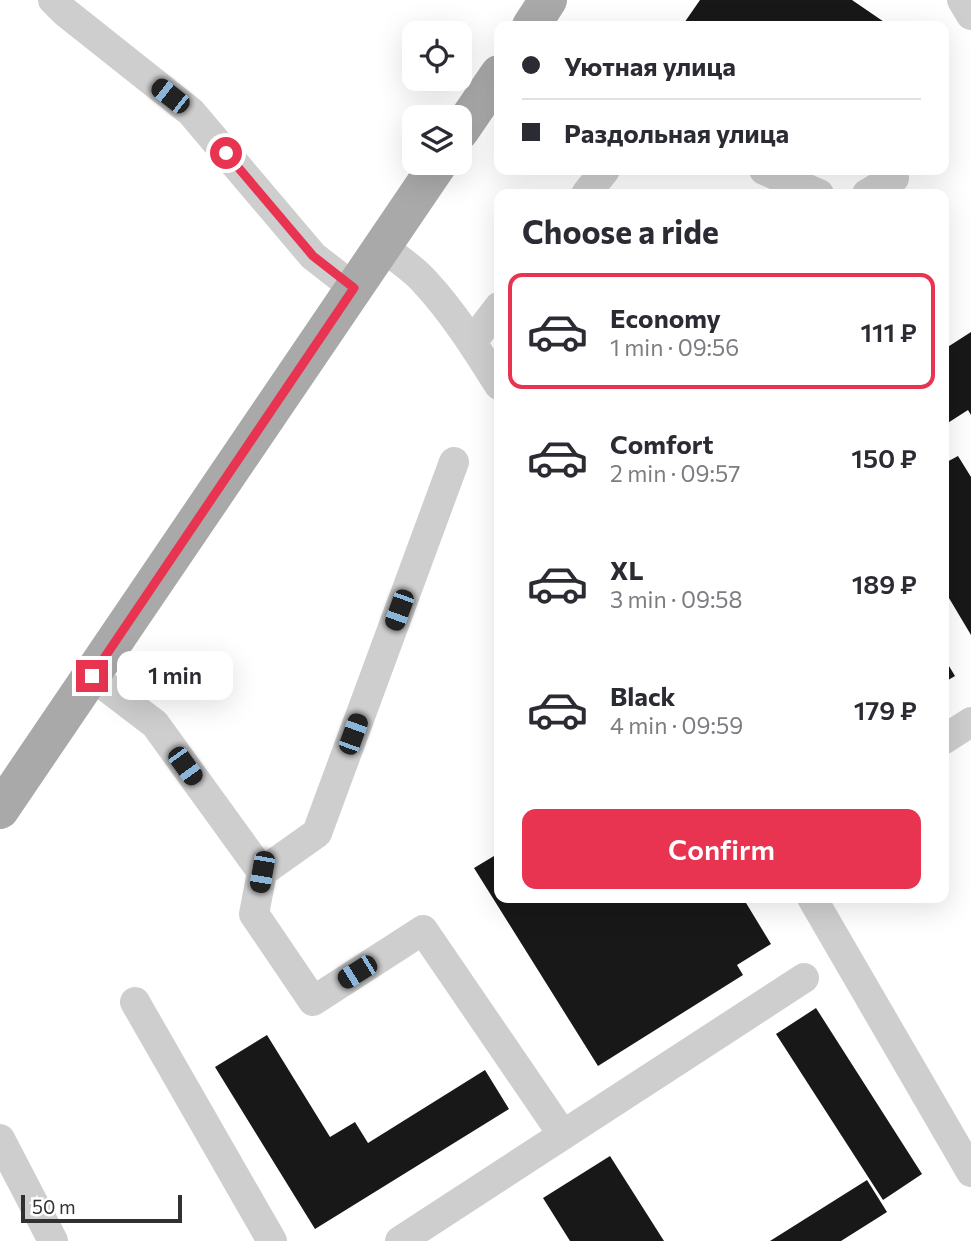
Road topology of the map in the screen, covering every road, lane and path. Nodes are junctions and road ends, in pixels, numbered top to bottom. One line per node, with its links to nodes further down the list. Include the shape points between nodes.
1 (53, 0): 16 (street, via 191,112 313,256)
2 (548, 0): 5 (main road)
3 (961, 0): 4 (street)
4 (971, 15)
5 (534, 21)
6 (494, 81): 7 (main road)
7 (472, 113)
8 (431, 175): 15 (main road)
9 (601, 175): 12 (street)
10 (775, 175): 13 (street)
11 (894, 178): 14 (street)
12 (590, 189)
13 (808, 189)
14 (875, 189)
15 (382, 247): 16 (main road); 18 (street, via 426,282)
16 (354, 288): 21 (main road)
17 (494, 313): 18 (street)
18 (471, 342): 19 (street)
19 (494, 377)
20 (454, 461): 25 (street, via 317,832)
21 (92, 676): 24 (main road); 25 (street, via 155,724)
22 (971, 722): 23 (street)
23 (949, 736)
24 (0, 810)
25 (262, 872): 29 (street, via 254,914 313,1001 423,930)
26 (815, 903): 31 (street)
27 (804, 978): 29 (street)
28 (135, 1002): 33 (street)
29 (563, 1135): 34 (street)
30 (0, 1139): 32 (street)
31 (971, 1172)
32 (53, 1241)
33 (272, 1241)
34 (400, 1241)

